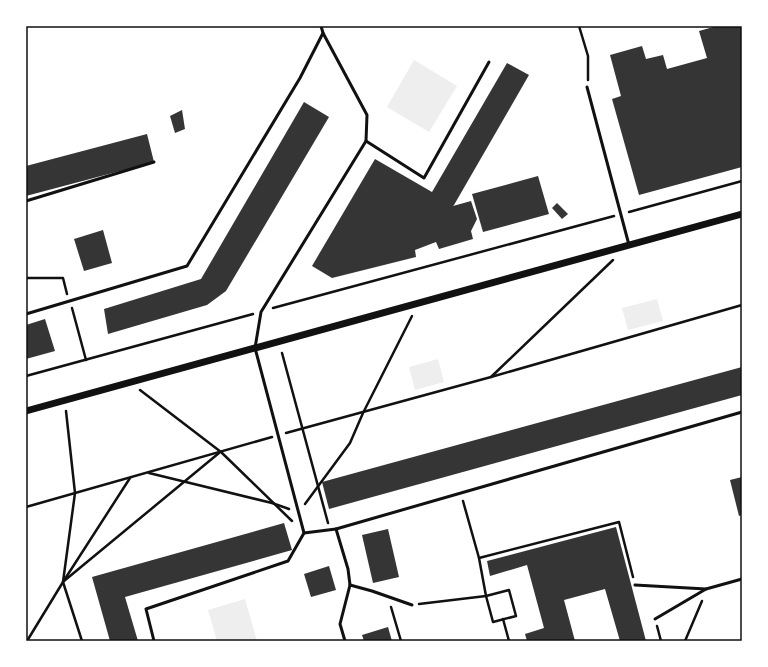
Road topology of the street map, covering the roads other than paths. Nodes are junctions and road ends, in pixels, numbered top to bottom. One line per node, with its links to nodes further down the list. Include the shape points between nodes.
1 (321, 26): 2 (lane)
2 (323, 33): 5 (lane, via 367,115); 10 (lane, via 300,78 187,266)
3 (489, 62): 5 (lane, via 424,178)
4 (587, 87): 9 (lane)
5 (366, 141): 11 (lane, via 261,312)
6 (154, 162): 7 (lane)
7 (26, 201)
8 (742, 214): 9 (street)
9 (629, 245): 11 (street)
10 (26, 314)
11 (255, 348): 12 (street); 15 (lane)
12 (26, 411)
13 (742, 412): 14 (lane)
14 (336, 529): 15 (lane); 17 (lane)
15 (304, 533): 22 (lane, via 288,561 146,609)
16 (742, 579): 19 (lane)
17 (350, 585): 20 (lane); 23 (lane, via 340,624)
18 (635, 585): 19 (lane)
19 (706, 590): 21 (lane)
20 (412, 605)
21 (655, 619)
22 (154, 641)
23 (345, 641)

